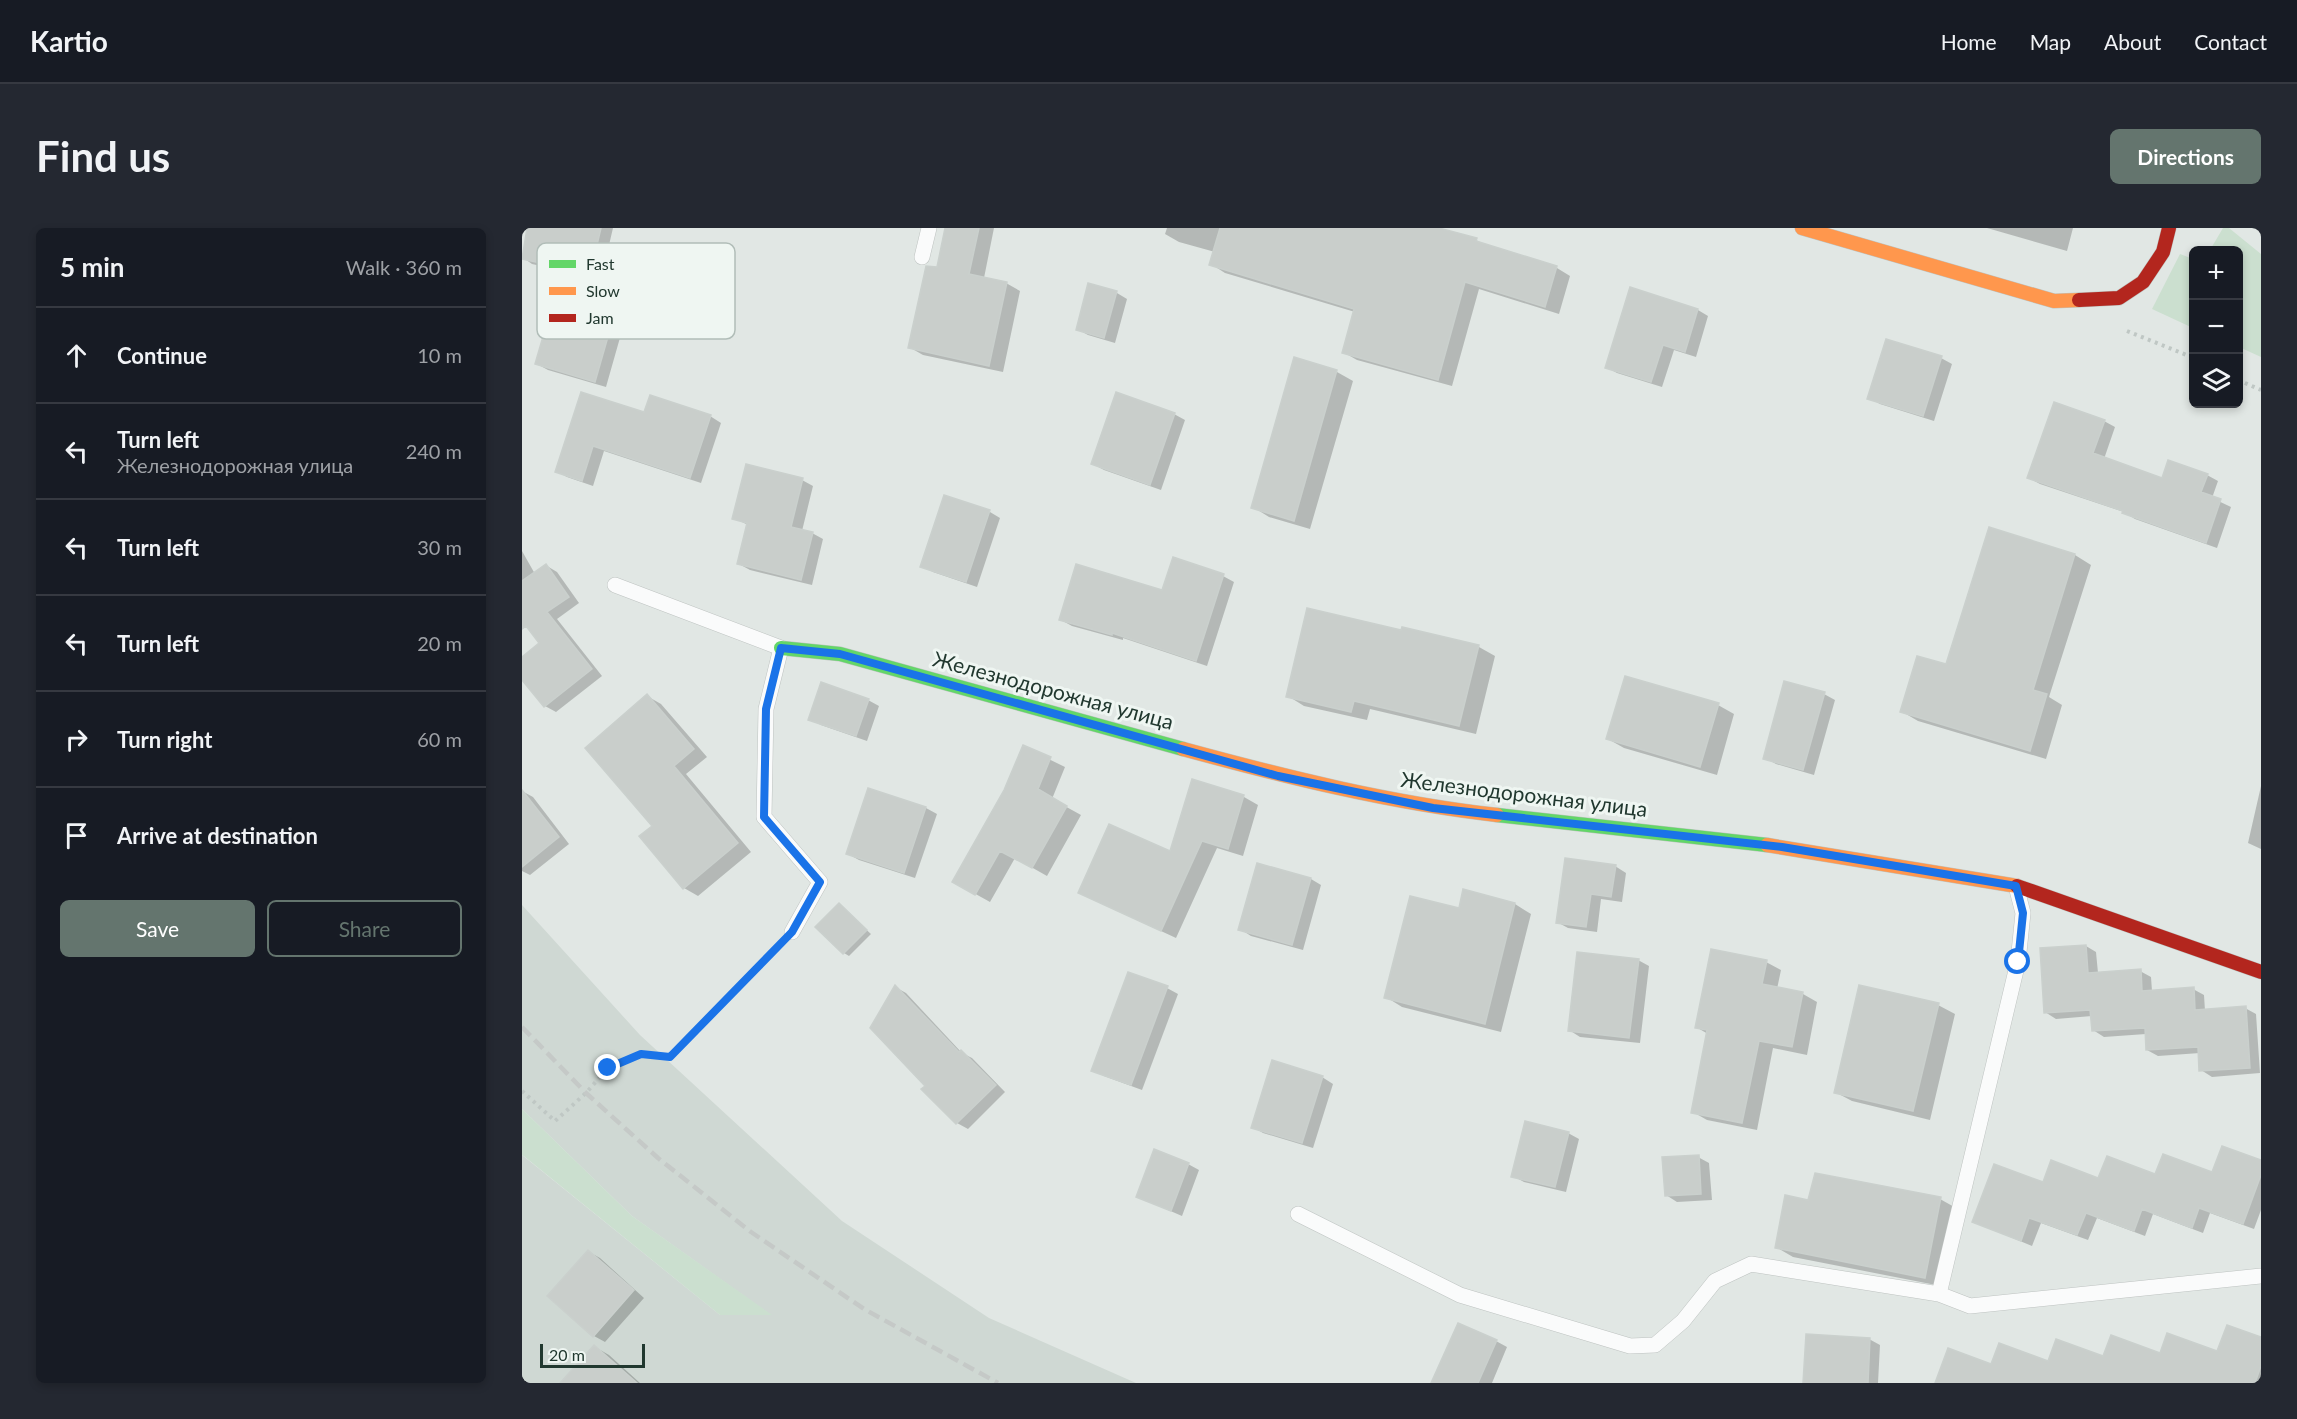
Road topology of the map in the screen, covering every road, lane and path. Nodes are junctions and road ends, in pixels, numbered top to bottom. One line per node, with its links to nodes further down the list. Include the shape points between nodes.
1 (928, 228): 4 (lane)
2 (1802, 228): 3 (street, via 2054,301 2119,298 2143,282 2163,252)
3 (2169, 228)
4 (922, 257)
5 (2243, 382): 6 (path)
6 (2261, 390)
7 (615, 585): 8 (lane)
8 (781, 648): 9 (street, Железнодорожная улица, via 840,654 1278,776 1433,808 1782,847); 10 (lane, via 766,709 764,817 820,882)
9 (2016, 886): 11 (street, Железнодорожная улица); 15 (lane, via 2023,913 2018,962)
10 (792, 932): 12 (path, via 670,1057 641,1054 608,1068 555,1121)
11 (2261, 972)
12 (522, 1091)
13 (1298, 1214): 15 (lane, via 1460,1294 1630,1346 1655,1345 1683,1321 1715,1281 1751,1264)
14 (2261, 1276): 15 (lane, via 1970,1306)
15 (1939, 1294)

